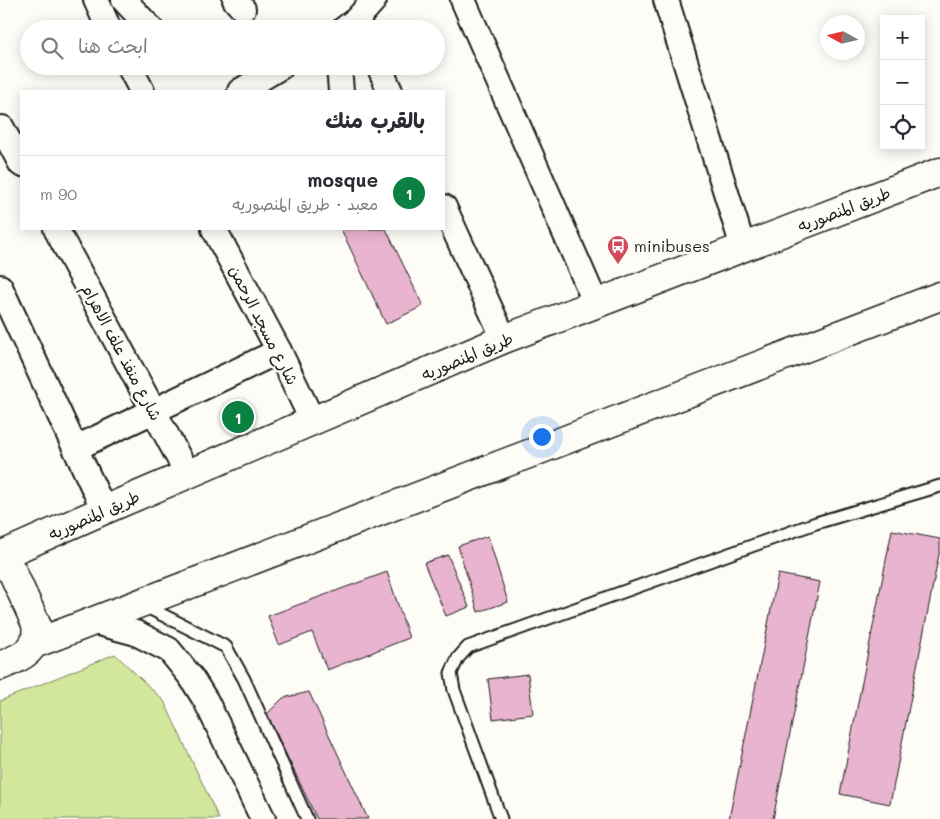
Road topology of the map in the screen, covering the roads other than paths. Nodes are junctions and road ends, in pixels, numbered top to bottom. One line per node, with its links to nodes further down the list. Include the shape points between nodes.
1 (96, 0): 6 (street)
2 (124, 0): 7 (street)
3 (374, 0): 8 (street)
4 (463, 0): 26 (street)
5 (666, 0): 23 (street)
6 (105, 20)
7 (143, 20)
8 (359, 20)
9 (134, 75): 13 (street)
10 (267, 75): 14 (street)
11 (340, 75): 15 (street)
12 (383, 75): 16 (street)
13 (141, 90)
14 (242, 90)
15 (341, 90)
16 (390, 90)
17 (2, 128): 18 (street)
18 (20, 162)
19 (940, 172): 23 (main road, طريق المنصوريه)
20 (445, 209): 27 (street)
21 (57, 230): 29 (street, شارع منفذ علف الاهرام)
22 (215, 230): 28 (street, شارع مسجد الرحمن)
23 (743, 247): 26 (main road, طريق المنصوريه)
24 (0, 287): 31 (street)
25 (940, 296): 37 (main road)
26 (596, 304): 27 (main road, طريق المنصوريه)
27 (504, 339): 30 (main road, طريق المنصوريه)
28 (279, 351): 29 (street); 30 (street, شارع مسجد الرحمن)
29 (155, 412): 31 (street); 32 (street, شارع منفذ علف الاهرام)
30 (313, 422): 32 (main road, طريق المنصوريه)
31 (76, 448): 34 (street)
32 (188, 475): 34 (main road, طريق المنصوريه)
33 (940, 486): 43 (lane, via 816,523 468,647 451,673 454,690)
34 (104, 510): 35 (main road, طريق المنصوريه)
35 (0, 556)
36 (0, 563): 39 (main road, via 12,571 36,624)
37 (139, 603): 38 (main road); 42 (lane, via 226,647 244,679)
38 (91, 622): 39 (main road); 41 (street, via 136,633 169,650 206,701)
39 (34, 644): 40 (main road, via 24,656)
40 (0, 666)
41 (263, 819)
42 (307, 819)
43 (501, 819)

